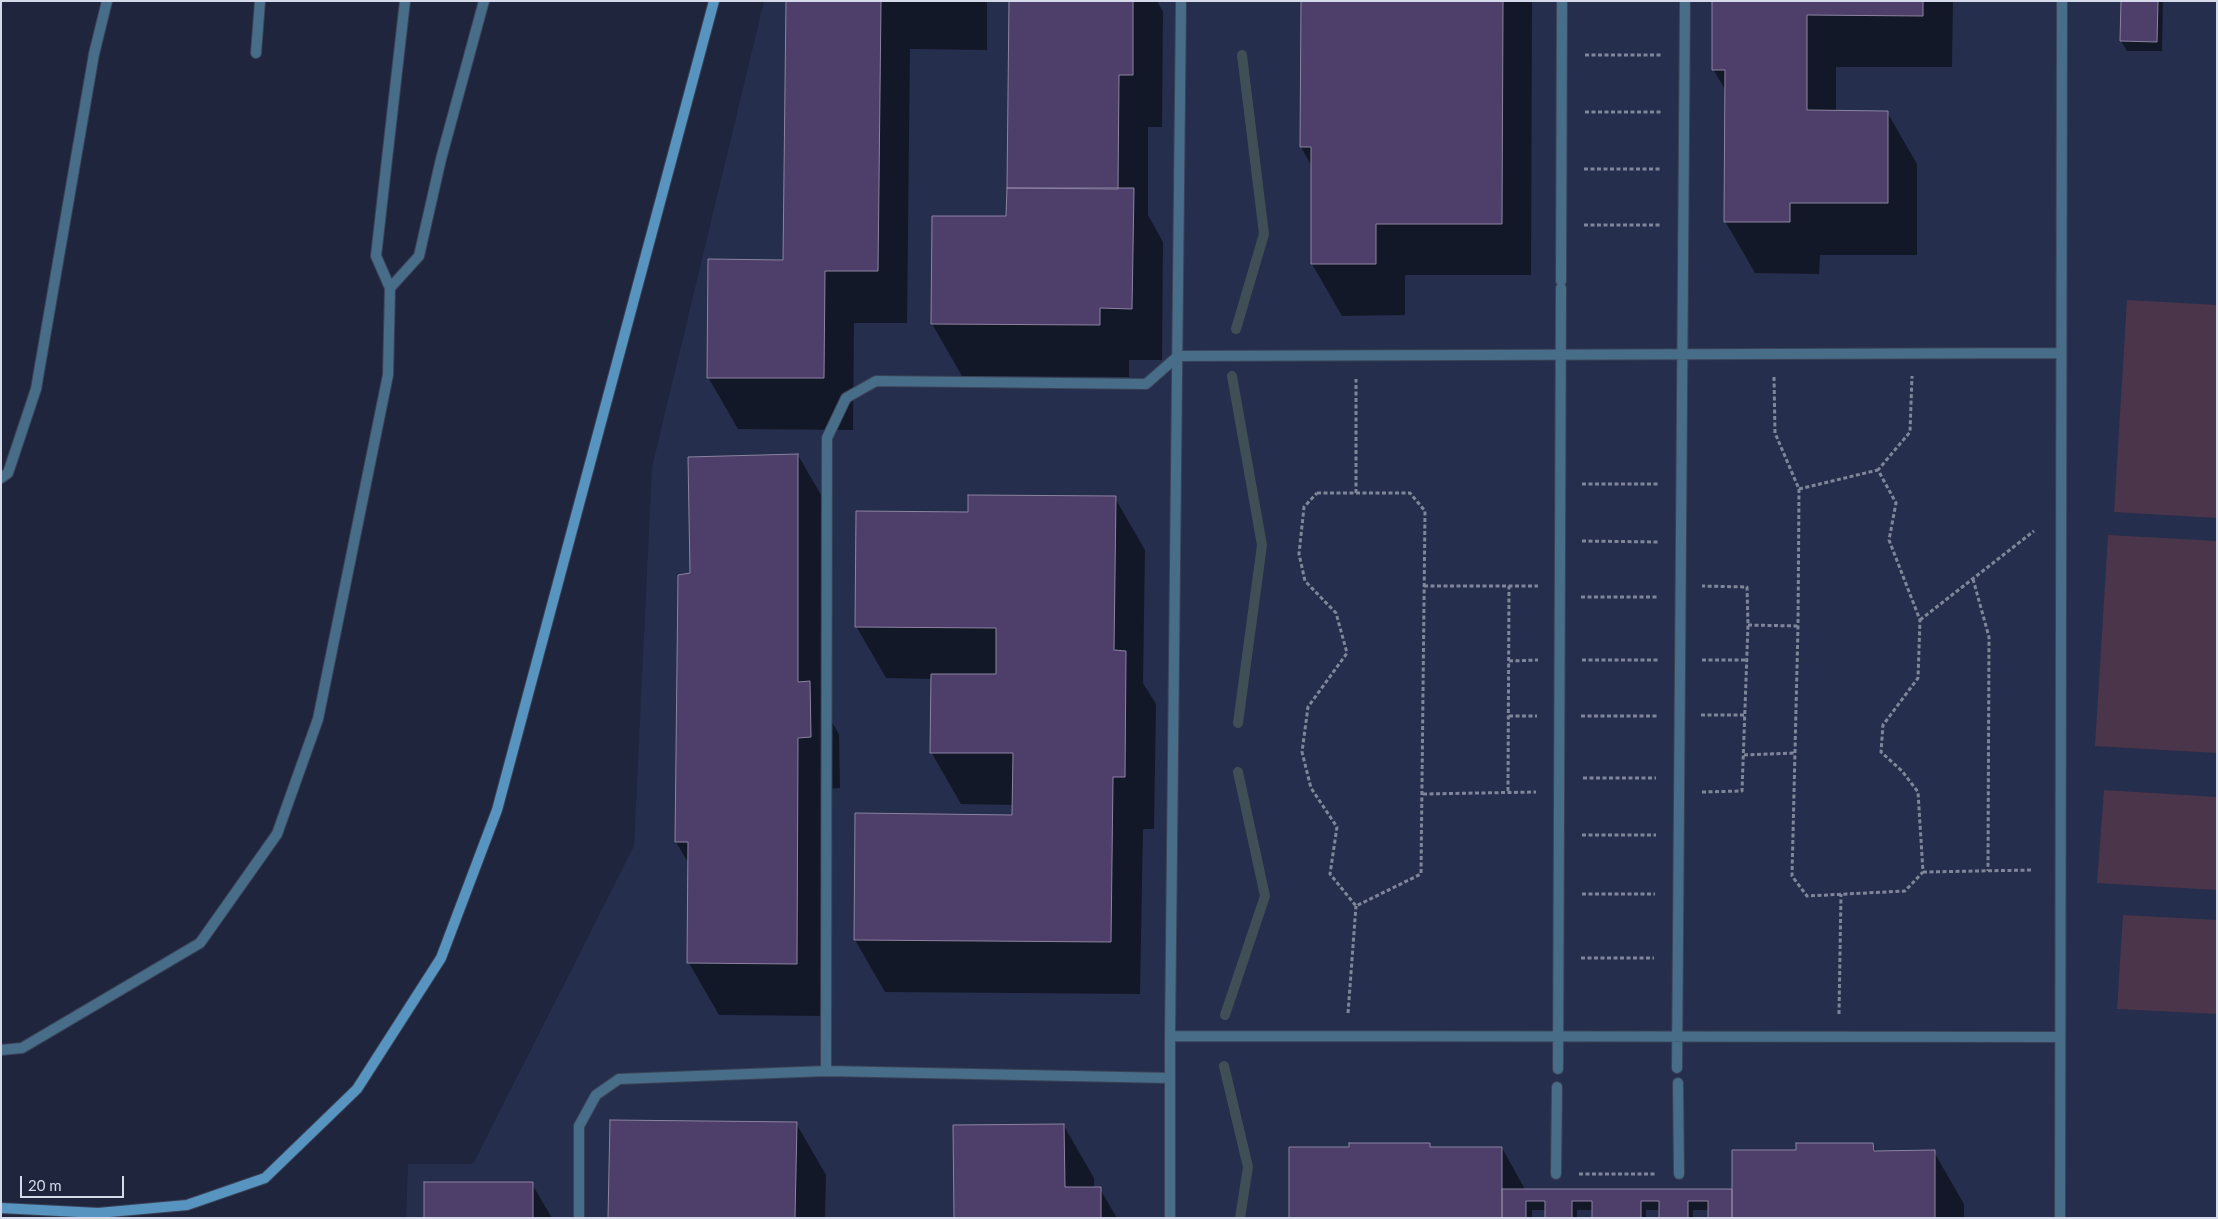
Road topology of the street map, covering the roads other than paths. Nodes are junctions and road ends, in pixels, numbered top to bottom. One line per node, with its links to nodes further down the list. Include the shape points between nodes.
1 (107, 1): 16 (street, via 94,54 36,389 8,473)
2 (260, 1): 10 (street)
3 (405, 1): 11 (street, via 376,256)
4 (484, 1): 11 (street, via 441,159 419,256)
5 (714, 1): 30 (street, via 497,810 441,958 357,1089 265,1178 187,1205 98,1213)
6 (1182, 1): 15 (street)
7 (1562, 1): 14 (street)
8 (1685, 1): 13 (street)
9 (2062, 1): 12 (street)
10 (256, 53)
11 (390, 288): 21 (street, via 388,375 320,710 277,834 200,944 22,1048)
12 (2061, 353): 13 (street); 20 (street)
13 (1683, 354): 14 (street); 19 (street)
14 (1561, 355): 15 (street); 18 (street)
15 (1178, 356): 17 (street); 24 (street, via 1146,384 876,381 846,398 827,438)
16 (1, 478)
17 (1170, 1036): 18 (street); 25 (street)
18 (1559, 1036): 19 (street); 23 (street)
19 (1677, 1037): 20 (street); 22 (street)
20 (2059, 1037): 33 (street)
21 (1, 1050)
22 (1677, 1068)
23 (1558, 1069)
24 (826, 1071): 25 (street); 31 (street, via 619,1079 596,1095 579,1126)
25 (1170, 1078): 32 (street)
26 (1678, 1083): 29 (street)
27 (1557, 1087): 28 (street)
28 (1556, 1174)
29 (1679, 1174)
30 (1, 1208)
31 (579, 1218)
32 (1170, 1218)
33 (2060, 1218)

